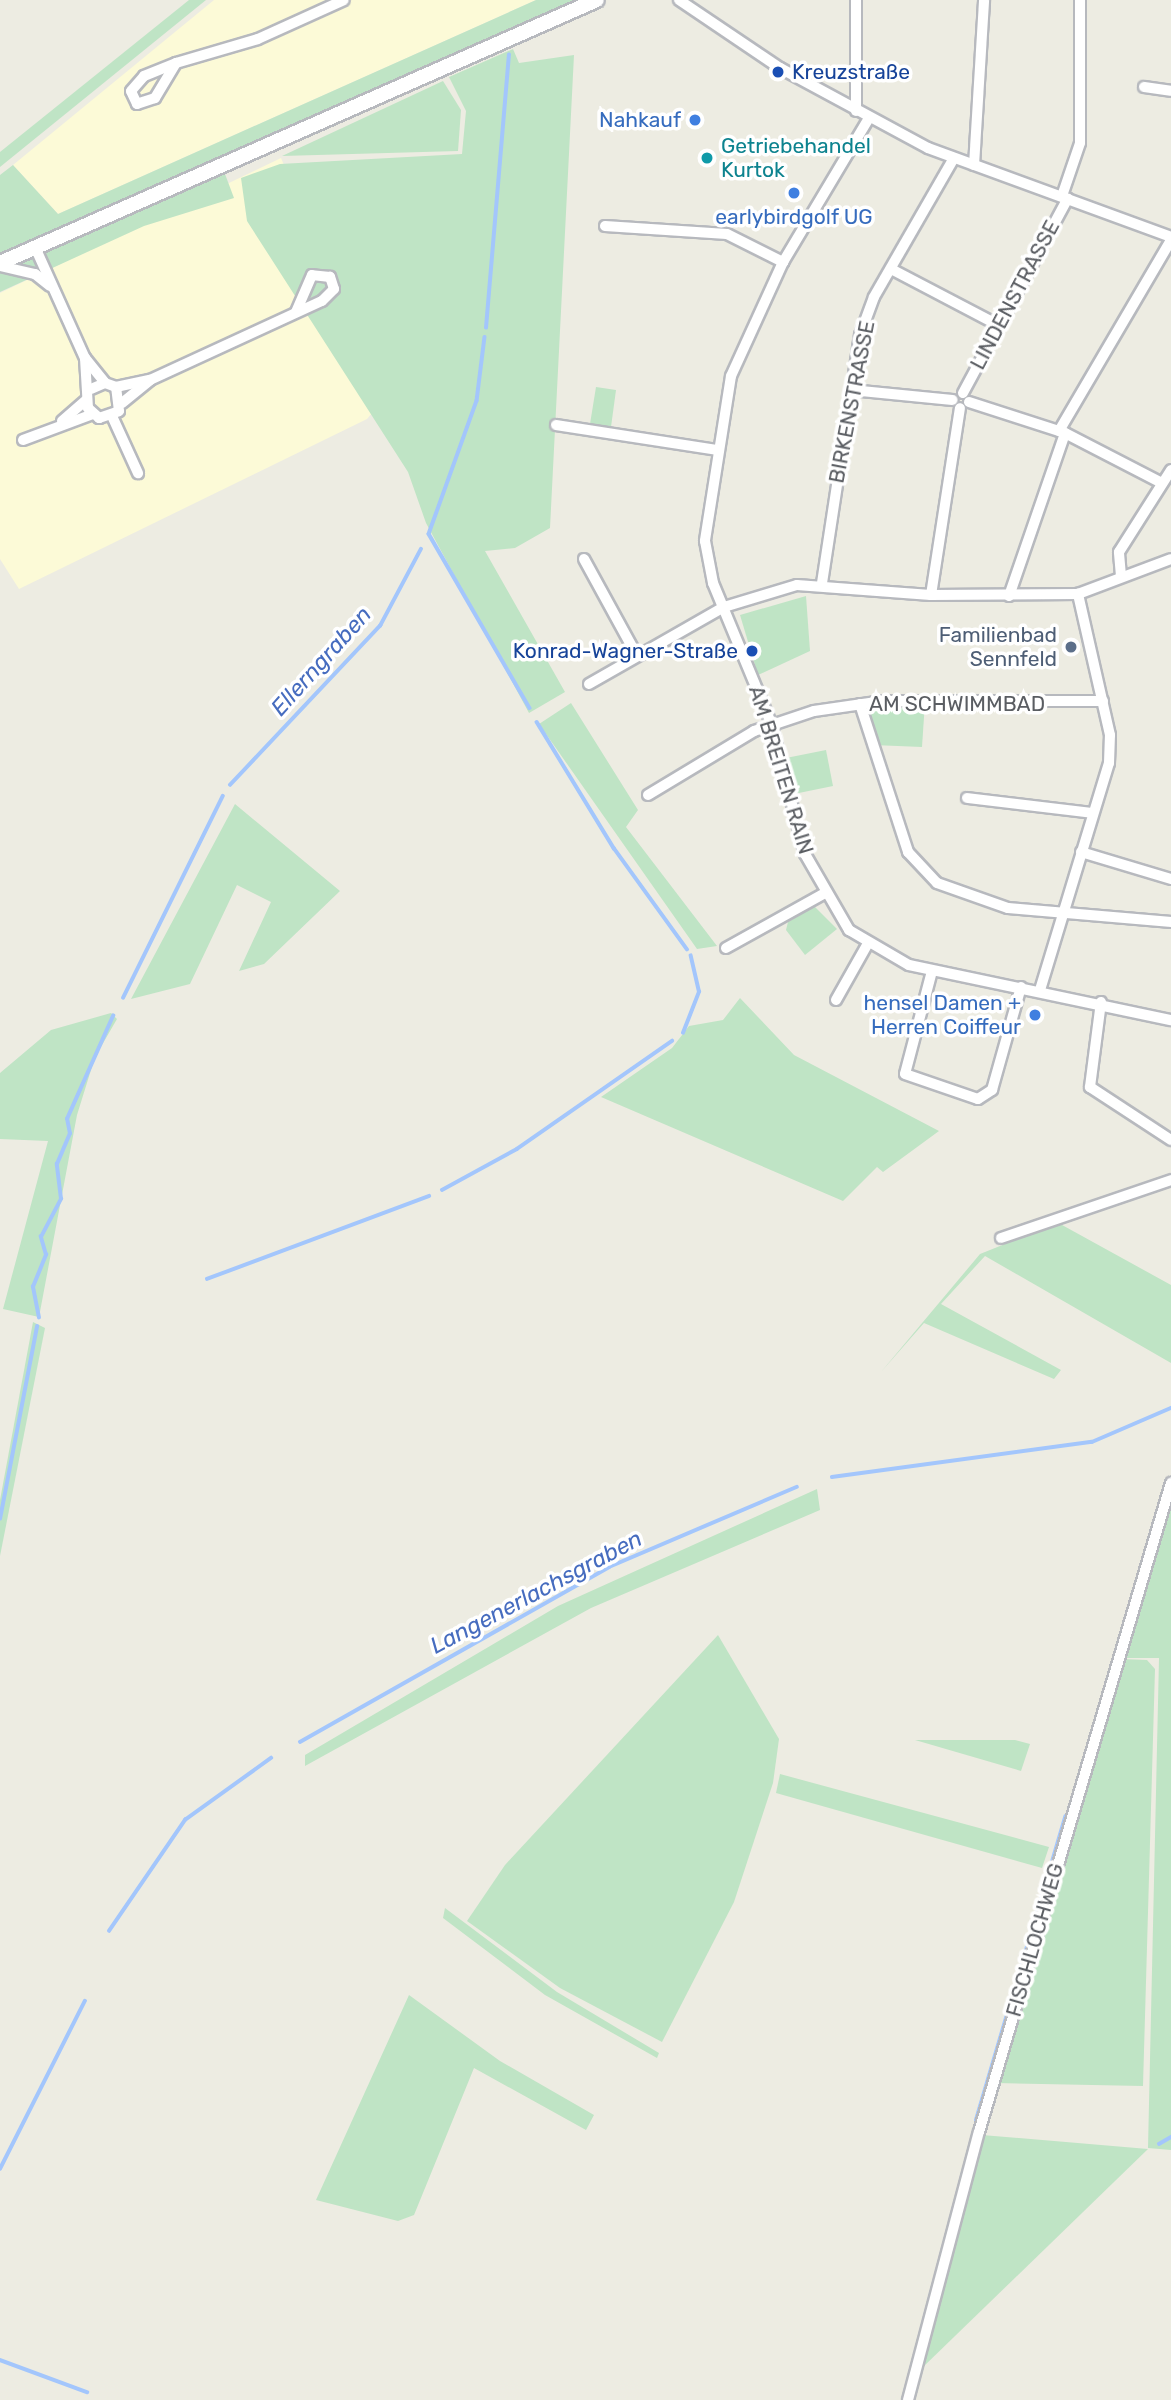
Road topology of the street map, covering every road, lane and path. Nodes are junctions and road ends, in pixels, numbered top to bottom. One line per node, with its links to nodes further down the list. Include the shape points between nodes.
1 (344, 0): 7 (street, via 258,38)
2 (597, 0): 17 (main road)
3 (679, 0): 10 (street)
4 (856, 0): 10 (street)
5 (984, 0): 13 (street)
6 (1080, 0): 14 (street, LINDENSTRASSE, via 1080,143)
7 (176, 63): 7 (street, via 134,85 137,104 155,98)
8 (1144, 87): 9 (street)
9 (1171, 91)
10 (856, 111): 11 (street)
11 (869, 118): 12 (street); 18 (street, AM BREITEN RAIN)
12 (954, 158): 13 (street); 20 (street, BIRKENSTRASSE)
13 (974, 165): 14 (street)
14 (1065, 197): 16 (street); 23 (street, LINDENSTRASSE)
15 (605, 226): 18 (street, via 727,234)
16 (1171, 239): 37 (street)
17 (35, 247): 19 (main road); 21 (street)
18 (783, 262): 39 (street, AM BREITEN RAIN, via 731,376)
19 (0, 264): 21 (street, via 35,274)
20 (891, 269): 23 (street); 29 (street, BIRKENSTRASSE, via 860,335)
21 (52, 288): 24 (street)
22 (296, 312): 25 (street)
23 (996, 324): 31 (street, LINDENSTRASSE)
24 (85, 358): 26 (street); 28 (street)
25 (150, 380): 27 (street); 32 (street)
26 (104, 383): 27 (street); 28 (street)
27 (116, 387): 32 (street)
28 (91, 389): 30 (street)
29 (851, 390): 31 (street); 46 (street, BIRKENSTRASSE)
30 (86, 400): 33 (street); 35 (street)
31 (961, 401): 37 (street); 48 (street, LINDENSTRASSE)
32 (122, 403): 34 (street)
33 (93, 415): 34 (street); 35 (street)
34 (112, 416): 41 (street)
35 (62, 421): 38 (street)
36 (556, 425): 39 (street)
37 (1062, 432): 42 (street); 49 (street)
38 (23, 440)
39 (718, 450): 50 (street, AM BREITEN RAIN, via 705,541)
40 (1171, 470): 42 (street)
41 (138, 473)
42 (1162, 483): 45 (street, via 1119,552)
43 (584, 559): 51 (street)
44 (1171, 559): 45 (street)
45 (1121, 576): 47 (street)
46 (822, 583): 48 (street); 50 (street, via 752,594)
47 (1078, 594): 49 (street); 53 (street)
48 (931, 595): 49 (street)
49 (1009, 596)
50 (724, 607): 51 (street); 55 (street, AM BREITEN RAIN)
51 (635, 653): 52 (street)
52 (589, 684)
53 (1103, 701): 54 (street, AM SCHWIMMBAD); 58 (street, via 1109,763)
54 (860, 704): 55 (street, AM SCHWIMMBAD); 62 (street, via 888,803 921,868 937,883 979,900)
55 (771, 723): 56 (street, AM SCHWIMMBAD); 61 (street, AM BREITEN RAIN, via 796,829)
56 (648, 794)
57 (967, 798): 58 (street)
58 (1093, 813): 59 (street)
59 (1081, 852): 60 (street); 62 (street)
60 (1171, 879)
61 (823, 894): 64 (street, AM BREITEN RAIN); 65 (street)
62 (1063, 911): 63 (street); 68 (street)
63 (1171, 922)
64 (867, 945): 66 (street, AM BREITEN RAIN); 69 (street)
65 (726, 948)
66 (932, 971): 67 (street, AM BREITEN RAIN); 67 (street, via 905,1074 978,1099 992,1090)
67 (1021, 987): 68 (street, AM BREITEN RAIN)
68 (1040, 990): 70 (street, AM BREITEN RAIN)
69 (836, 1000)
70 (1101, 1002): 71 (street, AM BREITEN RAIN); 72 (street, via 1090,1087)
71 (1171, 1020)
72 (1171, 1140)
73 (1171, 1180): 74 (street)
74 (1001, 1238)
75 (1171, 1483): 76 (street, FISCHLOCHWEG, via 979,2132)
76 (908, 2400)

